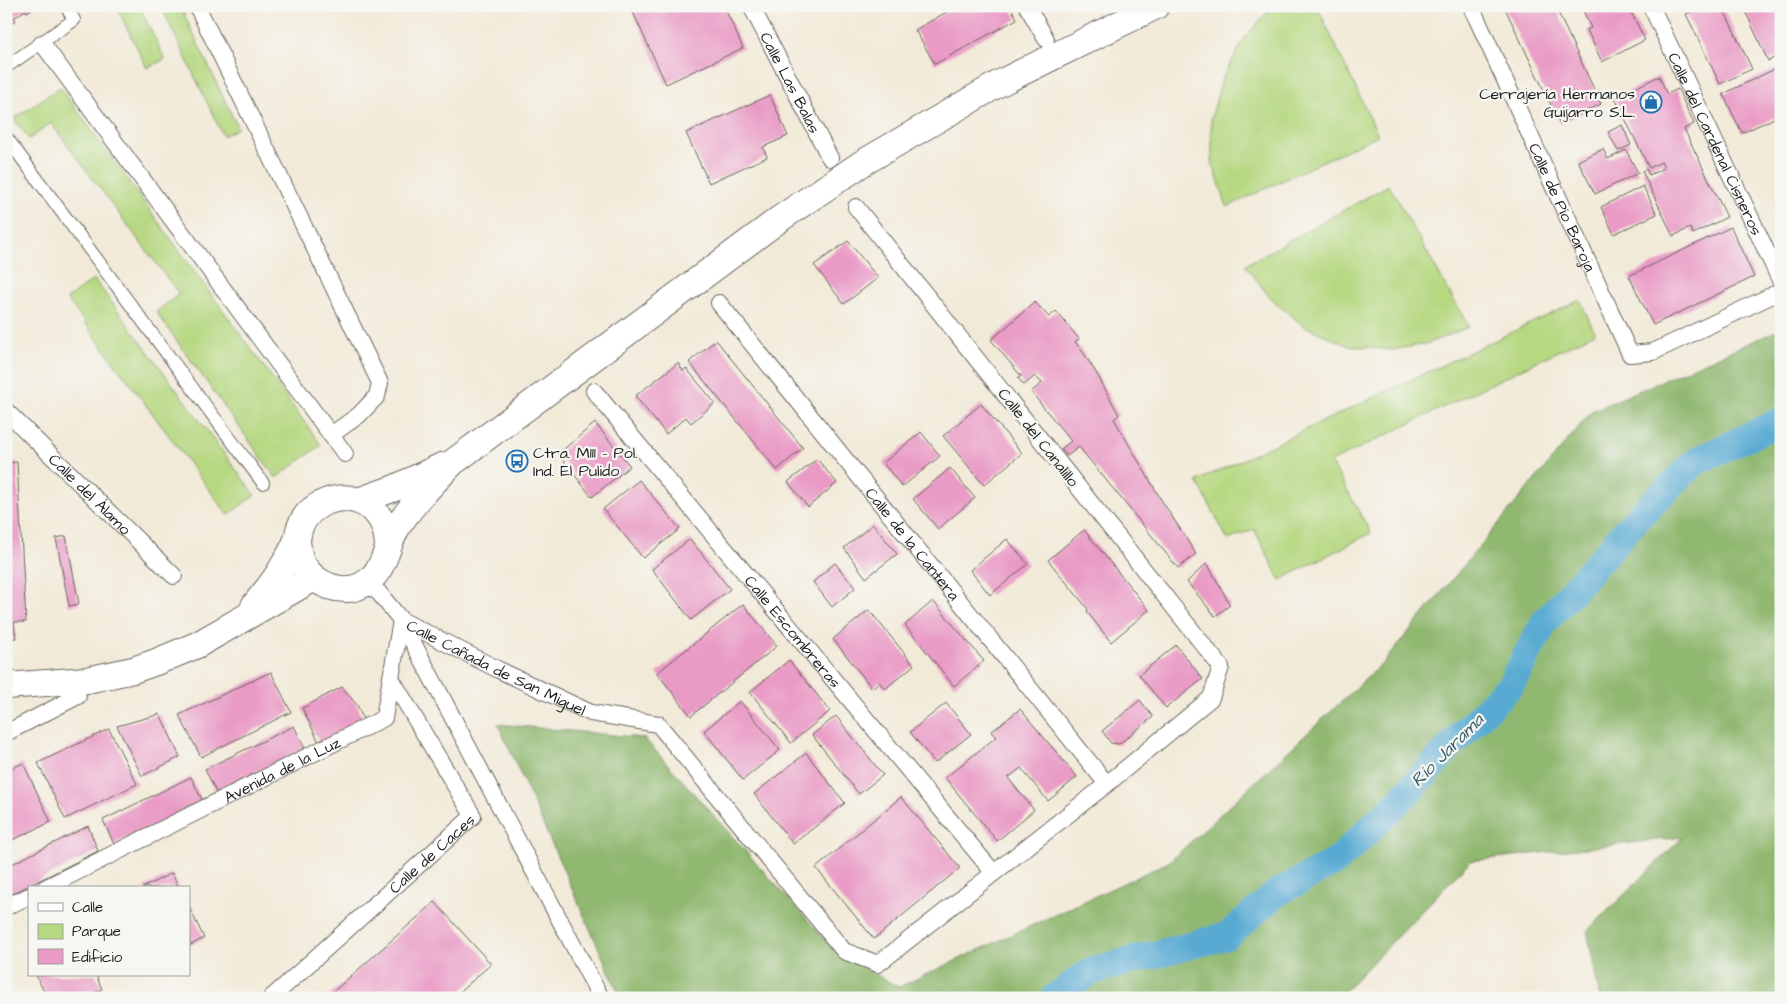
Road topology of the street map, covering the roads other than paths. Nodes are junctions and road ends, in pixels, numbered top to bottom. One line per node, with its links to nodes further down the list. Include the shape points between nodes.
1 (66, 6): 9 (street, via 74,20)
2 (197, 6): 19 (street, via 380,384 377,396 359,415)
3 (751, 6): 12 (street, Calle Las Balas)
4 (1027, 6): 8 (street)
5 (1156, 6): 21 (main road, via 998,84 861,164 781,218)
6 (1471, 6): 15 (street, Calle de Pío Baroja, via 1630,354 1653,352)
7 (1651, 6): 14 (street, Calle del Cardenal Cisneros)
8 (1046, 39)
9 (42, 43): 10 (street); 19 (street)
10 (6, 67)
11 (6, 137): 22 (street)
12 (830, 158)
13 (856, 207): 35 (street, Calle del Canalillo, via 1221,667 1211,698)
14 (1781, 282)
15 (1781, 291)
16 (720, 303): 35 (street, Calle de la Cantera)
17 (594, 391): 36 (street, Calle Escombreras)
18 (6, 411): 26 (street, Calle del Álamo)
19 (331, 435): 20 (street)
20 (345, 454)
21 (452, 463): 23 (main road); 25 (main road, via 418,498)
22 (263, 484)
23 (358, 501): 24 (main road, via 340,498 321,504 300,526); 25 (main road, via 372,507 380,516 387,530)
24 (297, 541): 27 (main road, via 301,562); 29 (main road, via 274,582)
25 (388, 544): 28 (main road, via 386,558)
26 (174, 576)
27 (314, 578): 28 (main road, via 325,586 341,589); 29 (main road)
28 (367, 583): 30 (street)
29 (247, 615): 32 (main road, via 197,645 133,670 87,680)
30 (401, 620): 31 (street, Avenida de la Luz); 36 (street, Calle Cañada de San Miguel, via 591,713 658,724 844,951 878,964); 41 (street, Calle Cañada de San Miguel)
31 (391, 678): 37 (street, Avenida de la Luz, via 384,718); 40 (street, Calle de Caces, via 473,816)
32 (6, 686)
33 (78, 696): 34 (street)
34 (6, 733)
35 (1107, 784): 36 (street)
36 (993, 872)
37 (49, 886)
38 (28, 896): 39 (street)
39 (6, 907)
40 (270, 998)
41 (601, 998)

